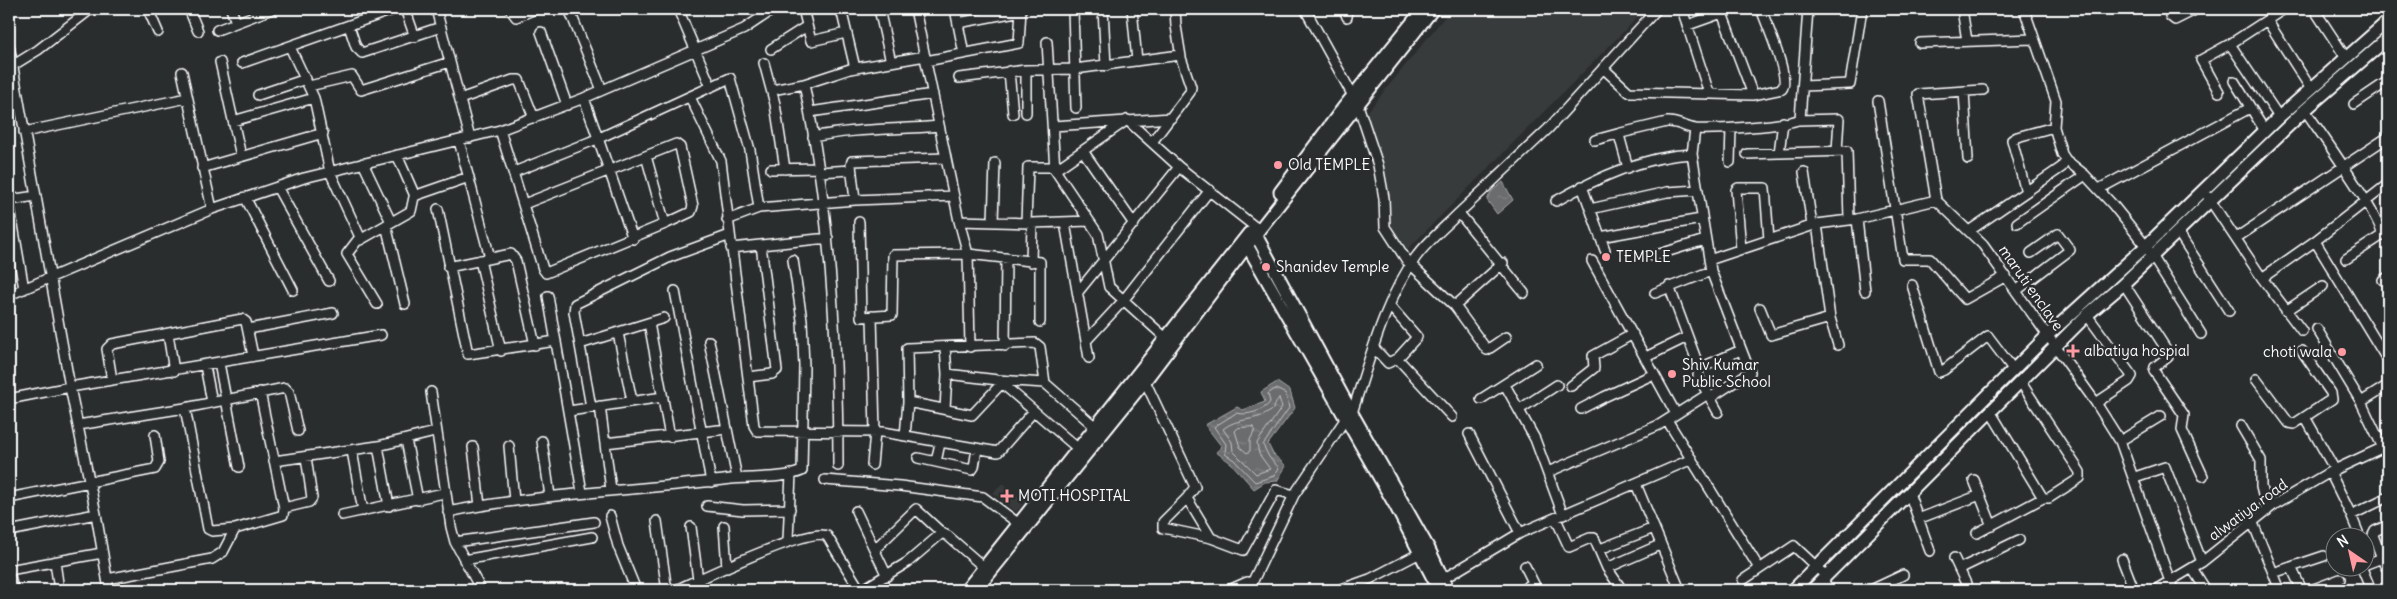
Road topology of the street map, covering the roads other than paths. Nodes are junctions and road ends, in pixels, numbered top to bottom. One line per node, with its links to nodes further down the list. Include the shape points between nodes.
1 (91, 9): 74 (street)
2 (148, 9): 50 (street)
3 (189, 9): 49 (street)
4 (231, 9): 42 (street)
5 (272, 9): 42 (street)
6 (395, 9): 45 (street)
7 (405, 9): 53 (street)
8 (436, 9): 47 (street)
9 (510, 9): 10 (street, via 516,17)
10 (535, 9)
11 (570, 9): 92 (street)
12 (678, 9): 63 (street)
13 (774, 9): 63 (street, via 744,29)
14 (803, 9): 46 (street)
15 (841, 9): 52 (street)
16 (879, 9): 71 (street)
17 (915, 9): 67 (street)
18 (955, 9): 43 (street)
19 (1073, 9): 78 (street)
20 (1103, 9): 75 (street)
21 (1132, 9): 68 (street)
22 (1176, 9): 65 (street)
23 (1305, 9): 106 (street)
24 (1433, 9): 106 (main road)
25 (1657, 9): 77 (street)
26 (1682, 9): 44 (street)
27 (1733, 9): 39 (street)
28 (1761, 9): 100 (street, via 1782,66 1785,84 1782,89)
29 (1808, 9): 89 (street)
30 (1862, 9): 89 (street, via 1850,84)
31 (1962, 9): 56 (street)
32 (2024, 9): 55 (street)
33 (2169, 9): 34 (street, via 2175,20)
34 (2197, 9)
35 (2284, 9): 40 (street)
36 (2314, 9): 66 (street)
37 (1021, 10): 43 (street); 64 (street, via 1019,43)
38 (1417, 11): 106 (main road)
39 (1722, 13): 44 (street); 100 (street)
40 (2267, 20): 59 (street); 91 (street)
41 (2388, 21): 66 (main road)
42 (236, 22): 48 (street)
43 (958, 23): 64 (street)
44 (1688, 25): 97 (street)
45 (349, 26): 53 (street, via 356,48 362,53); 60 (street)
46 (807, 26): 52 (street, via 811,41); 61 (street)
47 (441, 27): 53 (street); 70 (street)
48 (217, 30)
49 (198, 31)
50 (158, 32)
51 (542, 32): 108 (street)
52 (846, 34): 76 (street)
53 (415, 37)
54 (2388, 38): 112 (main road)
55 (2033, 39): 56 (street); 125 (street, via 2056,101)
56 (1967, 41): 58 (street)
57 (1047, 42): 80 (street)
58 (1920, 43)
59 (2230, 44): 96 (street, via 2201,60); 116 (street)
60 (290, 47): 72 (street); 86 (street)
61 (771, 48)
62 (9, 49): 74 (street)
63 (696, 50): 90 (street); 92 (street)
64 (964, 54): 67 (street)
65 (1181, 57): 68 (street); 118 (street, via 1191,90)
66 (2346, 58): 91 (main road)
67 (925, 59): 71 (street); 99 (street)
68 (1137, 61): 75 (street)
69 (220, 62): 121 (street)
70 (450, 62): 86 (street, via 361,90 352,76); 105 (street)
71 (891, 62): 76 (street)
72 (242, 63)
73 (764, 63): 93 (street)
74 (12, 66): 88 (street)
75 (1106, 66): 78 (street)
76 (855, 68): 87 (street)
77 (1602, 68): 97 (street, via 1627,92); 194 (street, via 1548,129)
78 (1074, 69): 80 (street); 110 (street)
79 (1026, 70): 80 (street); 81 (street); 114 (street)
80 (1049, 70): 124 (street)
81 (1009, 71): 83 (street); 115 (street)
82 (182, 72): 102 (street)
83 (959, 78)
84 (2234, 81): 111 (street)
85 (2388, 81): 109 (street)
86 (307, 82): 98 (street); 103 (street)
87 (804, 84): 93 (street); 113 (street)
88 (12, 86): 130 (street)
89 (1803, 86): 120 (street)
90 (710, 87): 101 (street); 189 (street, via 730,78 750,150)
91 (2311, 89): 116 (main road)
92 (602, 90): 104 (street)
93 (772, 90): 160 (street)
94 (1983, 90): 95 (street)
95 (1964, 91): 149 (street); 183 (street, via 1919,93)
96 (2218, 92)
97 (1709, 93): 100 (street)
98 (258, 94)
99 (933, 94): 113 (street); 123 (street)
100 (1753, 95)
101 (690, 96): 136 (street); 197 (street, via 721,161)
102 (187, 98): 130 (street); 156 (street)
103 (314, 98): 121 (street); 132 (street)
104 (584, 98): 108 (street); 136 (street)
105 (460, 100): 117 (street, via 519,80); 135 (street)
106 (1356, 101): 209 (main road); 239 (street, via 1378,165 1385,227)
107 (1878, 101): 193 (street)
108 (567, 104): 117 (street)
109 (2354, 104)
110 (1076, 108)
111 (2250, 108): 129 (street); 172 (street)
112 (2305, 110): 154 (street); 184 (main road)
113 (810, 112): 133 (street)
114 (1026, 113)
115 (1013, 114)
116 (2279, 117): 129 (main road)
117 (534, 118): 128 (street)
118 (1171, 118): 119 (street); 139 (street)
119 (1127, 120): 124 (street); 139 (street); 140 (street)
120 (1798, 120): 122 (street); 141 (street, via 1839,119)
121 (233, 121): 146 (street)
122 (1783, 122): 127 (street); 142 (street)
123 (940, 126): 133 (street, via 847,131); 148 (street)
124 (1053, 126): 157 (street)
125 (2054, 127): 150 (street); 176 (street, via 2012,140)
126 (1695, 129): 127 (street); 131 (street, via 1673,121); 143 (street)
127 (1731, 129): 151 (street)
128 (500, 130): 135 (street); 165 (street)
129 (2265, 131): 175 (main road)
130 (24, 132): 177 (street)
131 (1621, 133): 137 (street); 158 (street)
132 (324, 134): 146 (street); 164 (street)
133 (813, 137): 162 (street)
134 (2388, 137): 154 (street)
135 (470, 138): 138 (street)
136 (597, 139): 161 (street); 165 (street)
137 (1595, 140)
138 (459, 141): 145 (street); 168 (street)
139 (1152, 142): 155 (street)
140 (1083, 151): 157 (street); 207 (street)
141 (1836, 151): 142 (street); 196 (street, via 1847,151)
142 (1779, 153): 144 (street)
143 (1692, 154): 158 (street, via 1673,155); 174 (street)
144 (1747, 154)
145 (397, 155): 152 (street); 178 (street)
146 (241, 156): 156 (street)
147 (646, 156): 161 (street); 206 (street); 206 (street, via 676,144 680,147 693,209)
148 (946, 158): 163 (street, via 854,160); 179 (street)
149 (1968, 159)
150 (2066, 160): 167 (street); 176 (street, via 2062,167)
151 (1730, 162)
152 (363, 163): 164 (street); 202 (street)
153 (995, 163): 199 (street)
154 (2343, 166): 185 (street); 215 (street)
155 (1179, 167): 173 (street); 207 (street)
156 (202, 168): 190 (street)
157 (1055, 168): 200 (street); 203 (street, via 1028,167)
158 (1628, 168): 170 (street)
159 (771, 169): 160 (street)
160 (785, 169): 162 (street)
161 (609, 170): 188 (street); 216 (street)
162 (818, 170): 163 (street); 187 (street)
163 (851, 170): 182 (street)
164 (330, 172): 171 (street); 217 (street)
165 (514, 172): 188 (street)
166 (1804, 172): 208 (street)
167 (2085, 175): 172 (street); 205 (street)
168 (469, 177): 178 (street); 232 (street)
169 (2388, 184): 185 (street)
170 (1582, 186): 186 (street); 192 (street)
171 (277, 187): 180 (street); 246 (street)
172 (2099, 189): 222 (street)
173 (1210, 190): 209 (street); 261 (street)
174 (1698, 190): 192 (street, via 1667,192); 195 (street)
175 (2203, 190): 184 (street); 222 (main road)
176 (2026, 192): 210 (street)
177 (36, 196): 181 (street); 244 (street)
178 (415, 196): 202 (street, via 411,211)
179 (954, 196): 182 (street); 198 (street)
180 (244, 197): 190 (street); 252 (street)
181 (9, 200): 251 (street)
182 (855, 200): 187 (street)
183 (1936, 200): 193 (street); 210 (street, maruti enclave)
184 (2210, 200): 211 (main road); 215 (street)
185 (2366, 200): 220 (street); 233 (street, via 2383,234)
186 (1556, 201)
187 (823, 202): 189 (street); 214 (street)
188 (524, 204): 216 (street, via 546,273)
189 (760, 208): 197 (street)
190 (212, 209): 244 (street)
191 (438, 209): 241 (street)
192 (1590, 209): 213 (street)
193 (1896, 210): 196 (street); 243 (street, via 1903,259 1930,259 1963,298 1968,299)
194 (1459, 212): 239 (street); 240 (street)
195 (1701, 219): 213 (street); 218 (street)
196 (1853, 219): 208 (street); 254 (street)
197 (727, 220): 212 (street)
198 (959, 221): 199 (street); 228 (street)
199 (993, 221): 203 (street)
200 (1089, 221): 204 (street); 236 (street, via 1098,234)
201 (859, 222): 271 (street, via 861,317)
202 (389, 223): 217 (street); 263 (street)
203 (1029, 223): 204 (street); 238 (street)
204 (1065, 223): 256 (street)
205 (2017, 223)
206 (665, 224): 216 (street)
207 (1134, 224): 236 (street)
208 (1815, 225): 219 (street); 273 (street)
209 (1256, 231): 223 (main road); 289 (main road); 349 (main road)
210 (1969, 231): 243 (street, maruti enclave)
211 (2178, 232): 230 (main road); 267 (street)
212 (730, 235): 224 (street); 291 (street, via 670,257 578,301 574,312)
213 (1600, 237): 226 (street)
214 (828, 238): 221 (street); 361 (street, via 834,299)
215 (2236, 238): 245 (street)
216 (633, 239)
217 (360, 240): 262 (street, via 348,249 347,254)
218 (1705, 240): 229 (street); 235 (street)
219 (1769, 240): 225 (street); 225 (street, via 1765,188 1738,188)
220 (2315, 241): 245 (street); 306 (street)
221 (761, 245): 224 (street); 315 (street, via 777,370 772,374)
222 (2146, 246): 230 (street); 284 (main road)
223 (1248, 247): 289 (main road); 349 (main road)
224 (731, 248): 315 (street)
225 (1741, 249): 235 (street)
226 (1605, 250)
227 (2031, 253): 255 (street, via 2058,234 2070,250)
228 (968, 254): 231 (street); 271 (street, via 893,255 892,315); 296 (street)
229 (1653, 256)
230 (2152, 257): 247 (main road); 282 (street)
231 (1006, 258): 238 (street); 294 (street)
232 (485, 259): 241 (street); 292 (street, via 508,254 516,261); 300 (street)
233 (2346, 259)
234 (793, 260): 358 (street, via 802,320)
235 (1709, 260): 242 (street)
236 (1104, 261): 256 (street); 261 (street, via 1107,283)
237 (1592, 261): 281 (street)
238 (1031, 262): 275 (street, via 1040,262)
239 (1409, 262): 264 (street); 265 (street)
240 (1503, 264): 257 (street); 265 (street)
241 (448, 267): 300 (street, via 466,352 472,355)
242 (1711, 271): 249 (street); 299 (street)
243 (2006, 276): 255 (street, maruti enclave)
244 (51, 277): 251 (street); 326 (street)
245 (2262, 278): 268 (street)
246 (329, 281)
247 (2124, 284): 270 (main road); 391 (street, via 2168,352 2169,356 2154,371 2184,415 2182,430)
248 (1912, 285): 311 (street, via 1939,372 1988,336)
249 (1669, 286): 258 (street); 285 (street)
250 (2323, 286): 268 (street)
251 (24, 289): 259 (street)
252 (294, 290)
253 (675, 291): 363 (street)
254 (1865, 291)
255 (2016, 291): 284 (street, maruti enclave)
256 (1078, 292): 288 (street)
257 (1524, 293)
258 (1655, 293)
259 (9, 295)
260 (548, 296): 287 (street)
261 (1122, 302): 288 (street); 289 (street)
262 (377, 304)
263 (405, 304)
264 (1390, 306): 298 (street); 305 (street, via 1417,337)
265 (1455, 306): 286 (street, via 1487,350)
266 (1760, 308): 273 (street, via 1771,335)
267 (2229, 311)
268 (2286, 311): 278 (street)
269 (333, 313): 276 (street)
270 (2087, 315): 297 (main road); 338 (street, via 2132,376 2129,382)
271 (872, 316): 362 (street)
272 (664, 318): 274 (street)
273 (1830, 318): 293 (street)
274 (649, 322): 279 (street); 330 (street)
275 (1040, 322)
276 (248, 329): 280 (street, via 242,319); 302 (street)
277 (2317, 329): 337 (street)
278 (2302, 331)
279 (618, 333): 291 (street); 334 (street)
280 (168, 334): 312 (street); 317 (street, via 109,346 107,353)
281 (1633, 334): 304 (street); 325 (street, via 1592,356 1593,369)
282 (2201, 334)
283 (381, 335): 302 (street)
284 (2048, 335): 297 (street, maruti enclave); 311 (main road)
285 (1687, 337): 304 (street); 310 (street)
286 (1506, 338)
287 (556, 341): 292 (street); 344 (street)
288 (1086, 341): 303 (street)
289 (1169, 341): 318 (main road); 357 (main road)
290 (709, 342): 356 (street)
291 (580, 344): 339 (street)
292 (535, 345): 300 (street)
293 (1838, 345)
294 (1006, 346): 296 (street); 321 (street, via 1039,345)
295 (944, 347): 296 (street); 313 (street); 336 (street, via 907,348)
296 (970, 347)
297 (2056, 347): 319 (main road); 338 (street, maruti enclave)
298 (1374, 348): 305 (street, via 1388,364); 349 (street)
299 (1740, 350): 310 (street); 329 (street, via 1750,373)
300 (501, 351)
301 (2302, 351): 352 (street, via 2332,396 2330,401)
302 (253, 356): 307 (street)
303 (1089, 358)
304 (1646, 358): 314 (street)
305 (1397, 360): 351 (street)
306 (2388, 361)
307 (219, 363): 309 (street); 332 (street)
308 (1536, 364): 322 (street)
309 (205, 366): 312 (street); 335 (street)
310 (1700, 368): 329 (street, via 1698,373)
311 (2012, 369): 462 (main road)
312 (174, 371): 317 (street)
313 (947, 374): 320 (street); 341 (street)
314 (1654, 374): 343 (street); 348 (street)
315 (748, 378): 358 (street, via 754,426 758,431)
316 (2256, 379): 352 (street, via 2290,424)
317 (112, 380): 326 (street)
318 (1145, 381): 357 (main road); 408 (street, via 1195,487)
319 (2020, 381): 347 (main road); 409 (street, via 2081,475 2049,498)
320 (1000, 382): 321 (street); 341 (street, via 972,415); 345 (street)
321 (1045, 383): 357 (street)
322 (1505, 385): 333 (street); 342 (street)
323 (1556, 385): 342 (street)
324 (2388, 385): 337 (street)
325 (1570, 386)
326 (70, 387): 331 (street); 354 (street)
327 (260, 392): 332 (street); 359 (street, via 287,388); 383 (street)
328 (431, 392): 360 (street)
329 (1709, 396): 346 (street); 348 (street)
330 (663, 397): 334 (street); 367 (street)
331 (9, 399)
332 (226, 399): 335 (street); 387 (street)
333 (1481, 399)
334 (632, 401): 339 (street)
335 (212, 402): 340 (street)
336 (908, 402): 341 (street); 366 (street)
337 (2361, 402): 375 (street)
338 (2096, 403): 370 (street, maruti enclave)
339 (596, 407): 344 (street); 371 (street)
340 (185, 408): 354 (street); 437 (street, via 208,529)
341 (945, 409)
342 (1520, 409): 389 (street)
343 (1581, 409)
344 (569, 411): 400 (street)
345 (1034, 411): 377 (street, via 999,452); 379 (street)
346 (1718, 412)
347 (1990, 412): 402 (main road); 409 (street)
348 (1676, 414): 353 (street)
349 (1349, 416): 403 (street); 450 (main road)
350 (2160, 416): 370 (street)
351 (1452, 417)
352 (2305, 417): 388 (street)
353 (1667, 420): 382 (street); 389 (street)
354 (78, 425): 397 (street)
355 (2241, 426): 419 (street, via 2261,460 2261,486)
356 (727, 429): 363 (street); 393 (street)
357 (1099, 430): 379 (main road)
358 (804, 431): 361 (street); 390 (street, via 803,468 800,473)
359 (298, 432)
360 (435, 432): 368 (street); 401 (street)
361 (838, 432): 362 (street); 386 (street)
362 (875, 432): 366 (street); 385 (street)
363 (700, 433): 367 (street); 396 (street)
364 (1469, 434): 439 (street)
365 (155, 435): 397 (street, via 158,466)
366 (905, 436): 372 (street)
367 (670, 437): 371 (street)
368 (406, 440): 373 (street); 410 (street)
369 (542, 441): 404 (street)
370 (2120, 441): 392 (street, maruti enclave)
371 (605, 443): 399 (street)
372 (940, 443): 377 (street); 384 (street)
373 (378, 446): 378 (street); 412 (street)
374 (509, 446): 411 (street)
375 (2387, 446): 388 (street, alwatiya road)
376 (473, 447): 413 (street)
377 (977, 449): 384 (street, via 972,470)
378 (352, 451): 380 (street); 417 (street)
379 (1081, 451): 432 (main road)
380 (306, 457): 383 (street); 415 (street, via 312,498 309,502)
381 (918, 458): 384 (street)
382 (1692, 459): 398 (street); 466 (street)
383 (274, 461): 415 (street)
384 (936, 462)
385 (872, 465)
386 (838, 466)
387 (238, 467)
388 (2332, 471): 419 (street, alwatiya road); 423 (street)
389 (1548, 472): 425 (street)
390 (791, 474): 393 (street); 416 (street)
391 (2203, 476)
392 (2135, 477): 460 (street, via 2165,466); 483 (street, maruti enclave)
393 (737, 478): 396 (street)
394 (825, 480): 432 (street, via 983,497)
395 (1974, 480): 405 (street)
396 (711, 482): 399 (street)
397 (90, 483): 407 (street); 421 (street)
398 (1636, 484): 425 (street); 436 (street)
399 (612, 490): 400 (street)
400 (582, 492): 404 (street)
401 (444, 493): 410 (street); 420 (street)
402 (1909, 493): 426 (street); 476 (main road)
403 (1294, 495): 443 (street, via 1276,490 1243,550); 484 (street)
404 (550, 496): 411 (street)
405 (1980, 496): 426 (street); 433 (street)
406 (2388, 497): 423 (street)
407 (9, 498)
408 (1187, 498): 443 (street); 443 (street, via 1164,522 1163,528)
409 (2043, 498): 433 (street)
410 (418, 500): 412 (street)
411 (514, 501): 413 (street)
412 (389, 506): 417 (street)
413 (480, 506): 420 (street)
414 (706, 506): 416 (street, via 743,510)
415 (284, 508): 437 (street, via 281,517)
416 (790, 509): 444 (street)
417 (363, 511): 422 (street)
418 (856, 511): 448 (street)
419 (2267, 511): 429 (street, alwatiya road)
420 (448, 512): 446 (street)
421 (96, 514): 438 (street); 452 (street)
422 (342, 515)
423 (2351, 515): 434 (street)
424 (610, 516): 490 (street)
425 (1559, 517): 439 (street); 449 (street, via 1570,547 1592,538)
426 (1918, 519): 451 (street)
427 (656, 521): 491 (street, via 666,584)
428 (594, 522): 446 (street)
429 (2253, 522): 460 (street, alwatiya road); 472 (street)
430 (2388, 525): 455 (street, via 2372,535)
431 (724, 526): 464 (street)
432 (1022, 526): 471 (main road)
433 (1992, 526): 440 (street)
434 (2356, 526)
435 (691, 527): 479 (street)
436 (1654, 528): 447 (street); 449 (street)
437 (235, 529): 477 (street, via 223,552 212,559)
438 (9, 531)
439 (1520, 533): 482 (street)
440 (1977, 533)
441 (942, 534): 448 (street, via 916,508); 471 (street); 474 (street)
442 (592, 538): 457 (street)
443 (1211, 538)
444 (788, 540): 464 (street); 493 (street, via 825,534)
445 (2019, 540): 468 (street)
446 (455, 542): 457 (street)
447 (1660, 545): 465 (street); 502 (street)
448 (874, 549): 474 (street)
449 (1600, 549): 465 (street)
450 (1424, 551): 481 (street); 482 (main road)
451 (1930, 551)
452 (102, 553): 459 (street); 477 (street)
453 (2324, 556): 463 (street)
454 (1954, 558): 468 (street)
455 (2382, 558): 458 (street); 469 (street)
456 (2122, 559): 508 (street)
457 (464, 560): 489 (street)
458 (2374, 561)
459 (55, 562): 470 (street); 487 (street)
460 (2202, 562): 467 (street, alwatiya road)
461 (1525, 566): 485 (street)
462 (1816, 567): 466 (street, via 1794,546); 476 (street); 503 (main road)
463 (2291, 567): 472 (street); 512 (street)
464 (726, 568): 479 (street)
465 (1607, 568): 501 (street)
466 (1759, 568): 480 (street)
467 (2192, 568): 483 (street, alwatiya road); 510 (street)
468 (1959, 569): 507 (street)
469 (2388, 569)
470 (9, 570): 486 (street)
471 (987, 570): 494 (main road); 495 (main road)
472 (2273, 573): 511 (street)
473 (1903, 575): 506 (street)
474 (887, 576): 493 (street)
475 (2366, 576): 514 (street)
476 (1824, 578): 504 (main road); 505 (street)
477 (107, 579): 488 (street)
478 (2340, 579): 513 (street)
479 (698, 580): 492 (street)
480 (1743, 580)
481 (1366, 581): 497 (street); 498 (street)
482 (1439, 584): 499 (main road)
483 (2171, 586): 509 (street, alwatiya road)
484 (1253, 587): 496 (street, via 1247,582)
485 (1535, 587): 500 (street)
486 (13, 590)
487 (59, 590)
488 (110, 590)
489 (479, 590)
490 (636, 590)
491 (670, 590)
492 (676, 590)
493 (861, 590)
494 (966, 590)
495 (976, 590)
496 (1229, 590)
497 (1339, 590)
498 (1370, 590)
499 (1448, 590)
500 (1522, 590)
501 (1622, 590)
502 (1680, 590)
503 (1793, 590)
504 (1812, 590)
505 (1830, 590)
506 (1871, 590)
507 (1969, 590)
508 (2134, 590)
509 (2155, 590)
510 (2206, 590)
511 (2280, 590)
512 (2302, 590)
513 (2312, 590)
514 (2371, 590)

